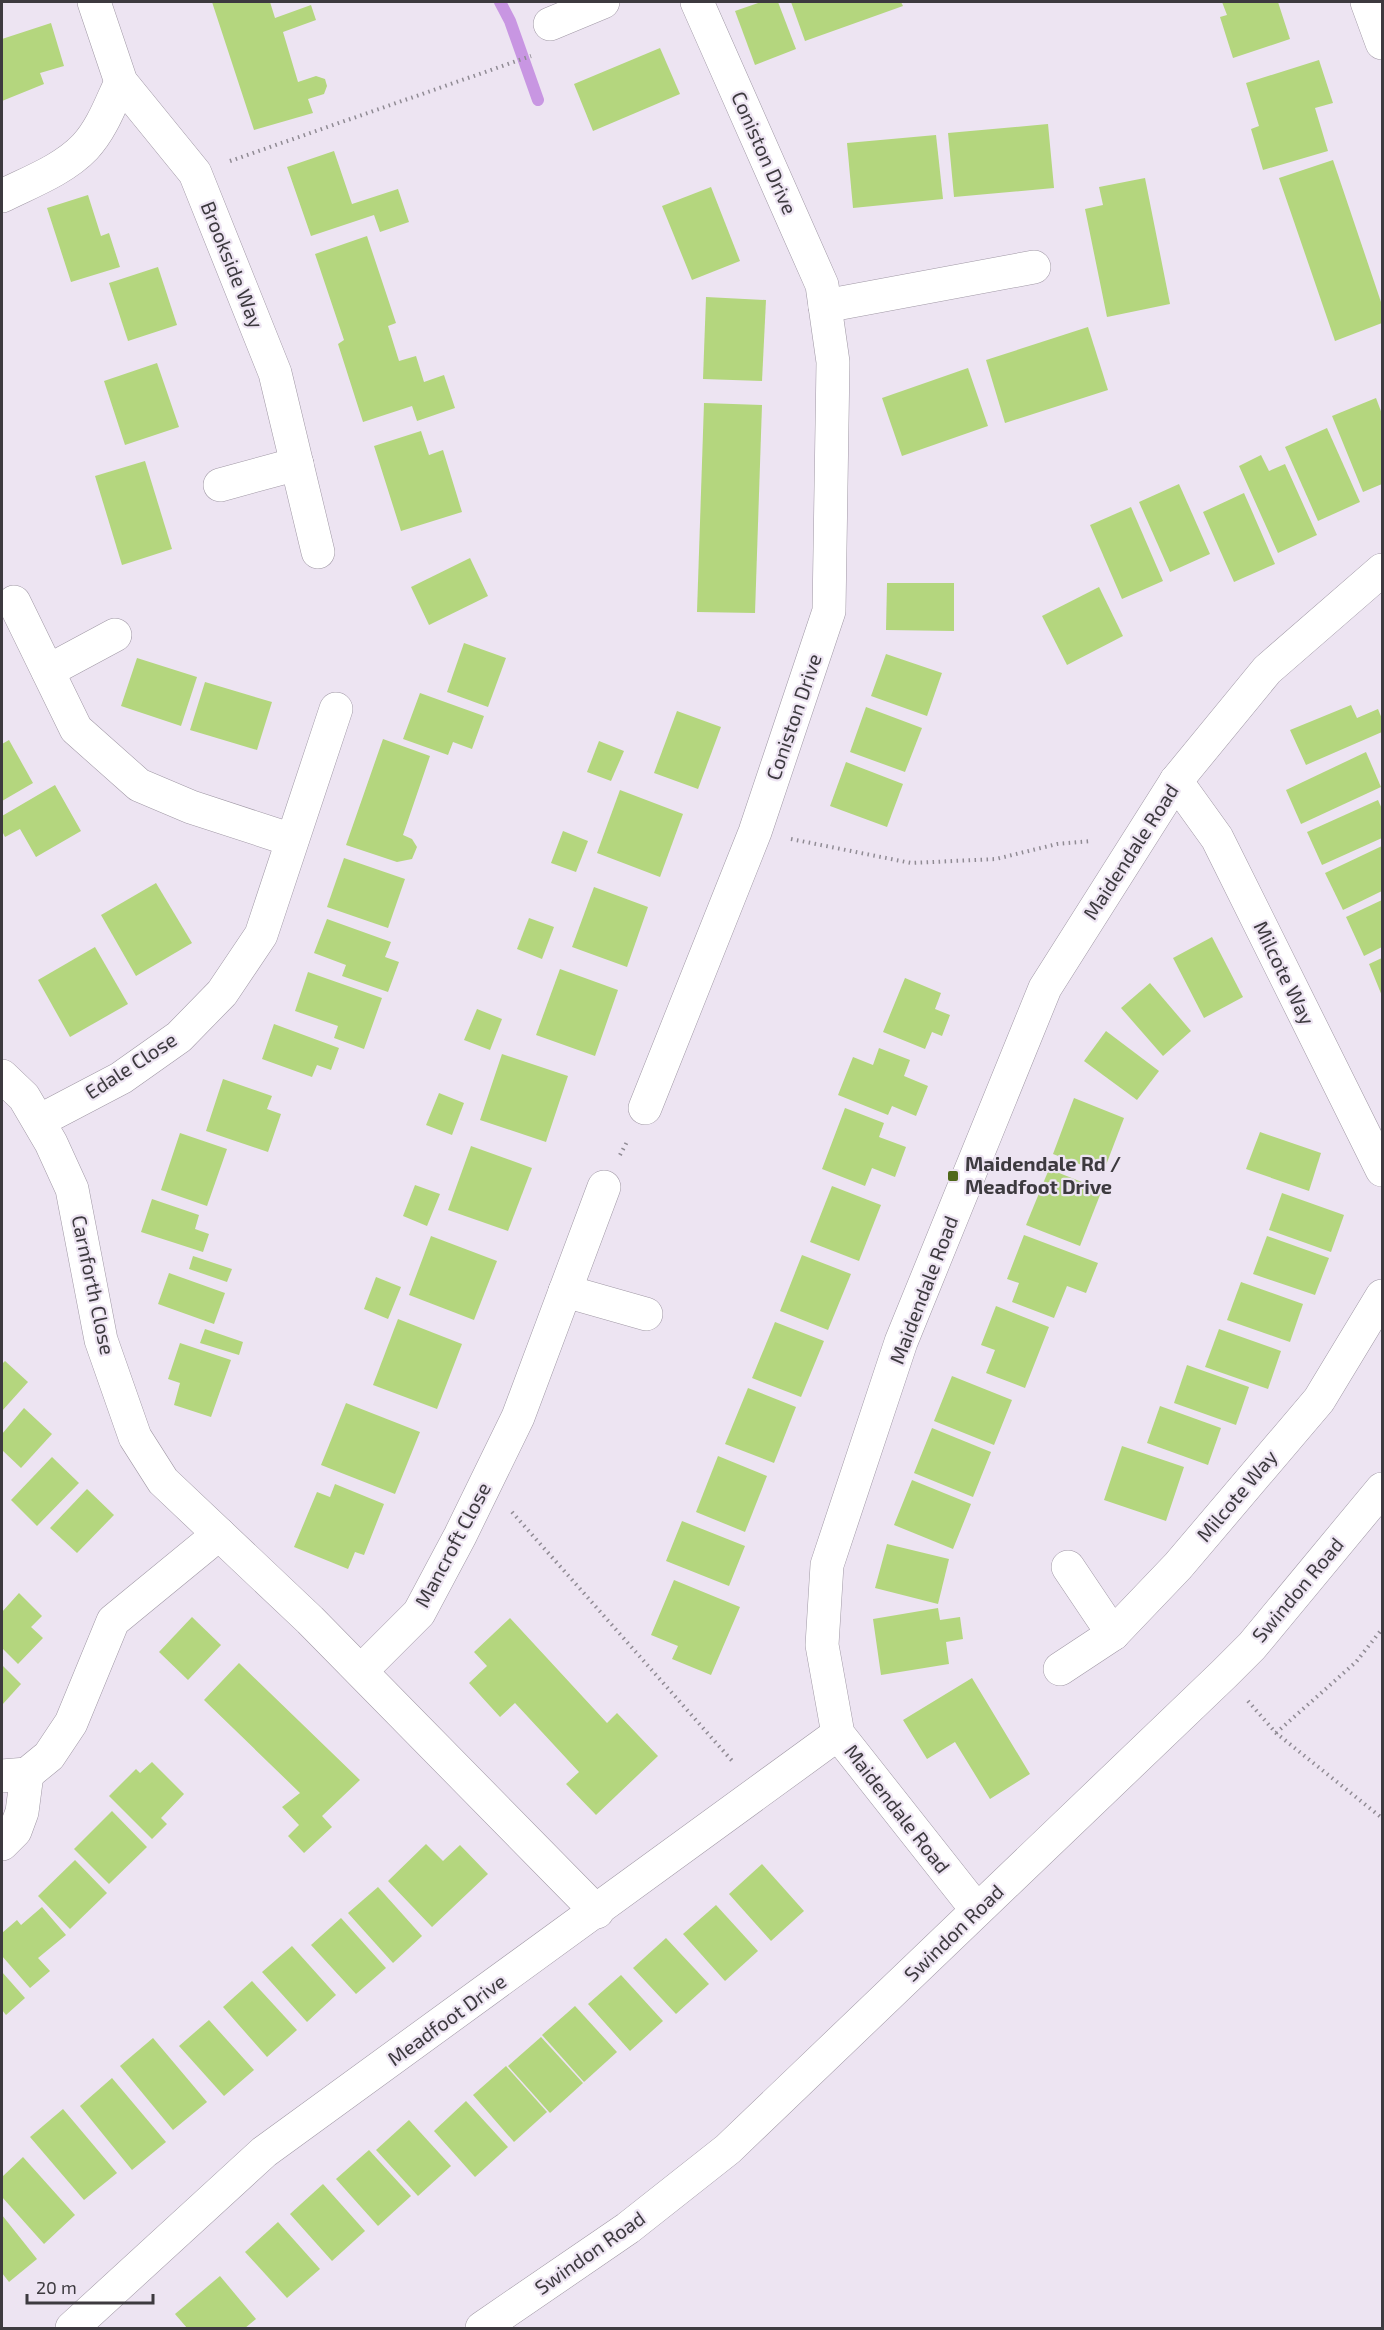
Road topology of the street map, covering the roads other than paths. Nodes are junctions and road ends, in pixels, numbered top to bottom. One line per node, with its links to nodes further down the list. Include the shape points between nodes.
1 (94, 2): 7 (street, Brookside Way)
2 (603, 2): 5 (street)
3 (697, 2): 10 (street, Coniston Drive, via 822,285)
4 (1367, 2): 6 (street)
5 (550, 24)
6 (1383, 43)
7 (120, 82): 8 (street, via 86,146 63,165); 11 (street, Brookside Way, via 195,173 275,373)
8 (2, 196)
9 (1034, 267): 10 (street)
10 (825, 306): 22 (street, Coniston Drive, via 833,362 829,611 755,832)
11 (297, 464): 12 (street); 13 (street, Brookside Way)
12 (220, 485)
13 (318, 552)
14 (1383, 570): 19 (street, Maidendale Road, via 1267,670)
15 (14, 602): 17 (street)
16 (115, 635): 17 (street)
17 (48, 671): 20 (street, via 76,729 139,785 191,807)
18 (336, 708): 20 (street, Edale Close)
19 (1176, 781): 24 (street, Milcote Way, via 1217,838); 35 (street, Maidendale Road, via 1045,988 897,1353 827,1565 822,1645)
20 (292, 840): 23 (street, Edale Close, via 261,935 222,993 179,1037 121,1078)
21 (2, 1076): 23 (street, Carnforth Close, via 24,1097)
22 (645, 1108)
23 (39, 1121): 30 (street, Carnforth Close, via 72,1189 101,1340 135,1437 163,1480)
24 (1383, 1170)
25 (604, 1187): 26 (street, Mancroft Close)
26 (565, 1291): 28 (street); 34 (street, Mancroft Close, via 518,1417 419,1613)
27 (1383, 1296): 32 (street, Milcote Way, via 1319,1400 1178,1566)
28 (646, 1314)
29 (1383, 1489): 38 (street, Swindon Road, via 1252,1646)
30 (219, 1534): 34 (street, Carnforth Close); 36 (street, via 113,1621 71,1723 49,1756)
31 (1068, 1567): 32 (street)
32 (1113, 1634): 33 (street, Milcote Way)
33 (1060, 1669)
34 (361, 1671): 39 (street)
35 (838, 1734): 38 (street, Maidendale Road); 39 (street, Meadfoot Drive)
36 (14, 1775): 37 (street, via 22,1812 15,1831)
37 (2, 1844)
38 (977, 1910): 41 (street, Swindon Road, via 728,2150 628,2228)
39 (597, 1912): 40 (street, Meadfoot Drive, via 264,2152)
40 (72, 2328)
41 (482, 2328)

